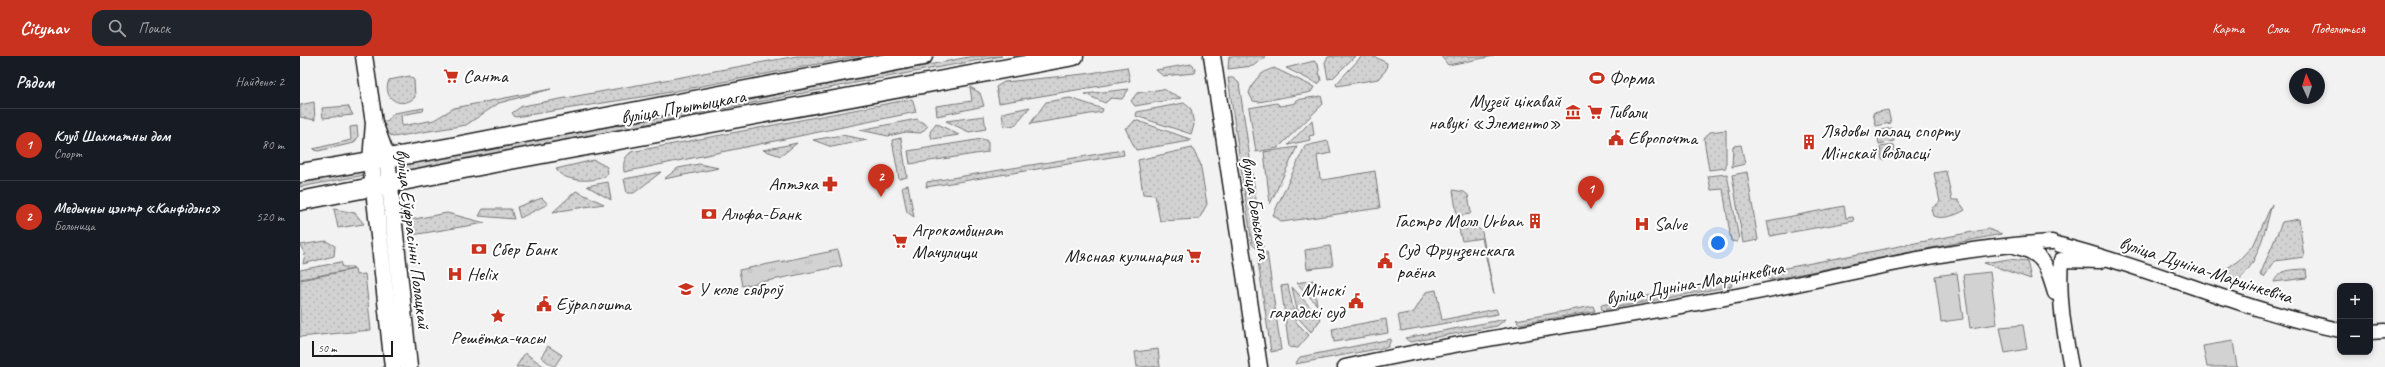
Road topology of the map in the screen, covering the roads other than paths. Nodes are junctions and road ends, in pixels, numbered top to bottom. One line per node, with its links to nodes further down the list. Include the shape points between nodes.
1 (364, 56): 5 (main road, вуліца Еўфрасінні Полацкай)
2 (923, 56): 5 (main road, вуліца Прытыцкага)
3 (1074, 56): 7 (main road, вуліца Прытыцкага)
4 (1212, 56): 20 (main road, вуліца Бельскага)
5 (379, 159): 6 (main road, вуліца Прытыцкага); 7 (main road, вуліца Еўфрасінні Полацкай)
6 (300, 173)
7 (382, 185): 8 (main road, вуліца Прытыцкага); 18 (main road, вуліца Еўфрасінні Полацкай); 19 (main road, вуліца Еўфрасінні Полацкай)
8 (300, 201)
9 (2056, 243): 10 (street, вуліца Дуніна-Марцінкевіча); 11 (street, via 2046,244 2042,250); 12 (street, via 2064,251); 13 (street, вуліца Дуніна-Марцінкевіча)
10 (2002, 245): 11 (street, via 2019,247 2033,252); 21 (street, вуліца Дуніна-Марцінкевіча, via 1730,297 1516,333)
11 (2044, 260): 12 (street, via 2053,264); 14 (street)
12 (2062, 260): 13 (street, via 2099,260); 14 (street, via 2059,281)
13 (2140, 269): 15 (street, вуліца Дуніна-Марцінкевіча, via 2275,313)
14 (2060, 307): 22 (street)
15 (2337, 329)
16 (2385, 331): 17 (street)
17 (2373, 332)
18 (393, 367)
19 (408, 367)
20 (1259, 367)
21 (1345, 367)
22 (2070, 367)

